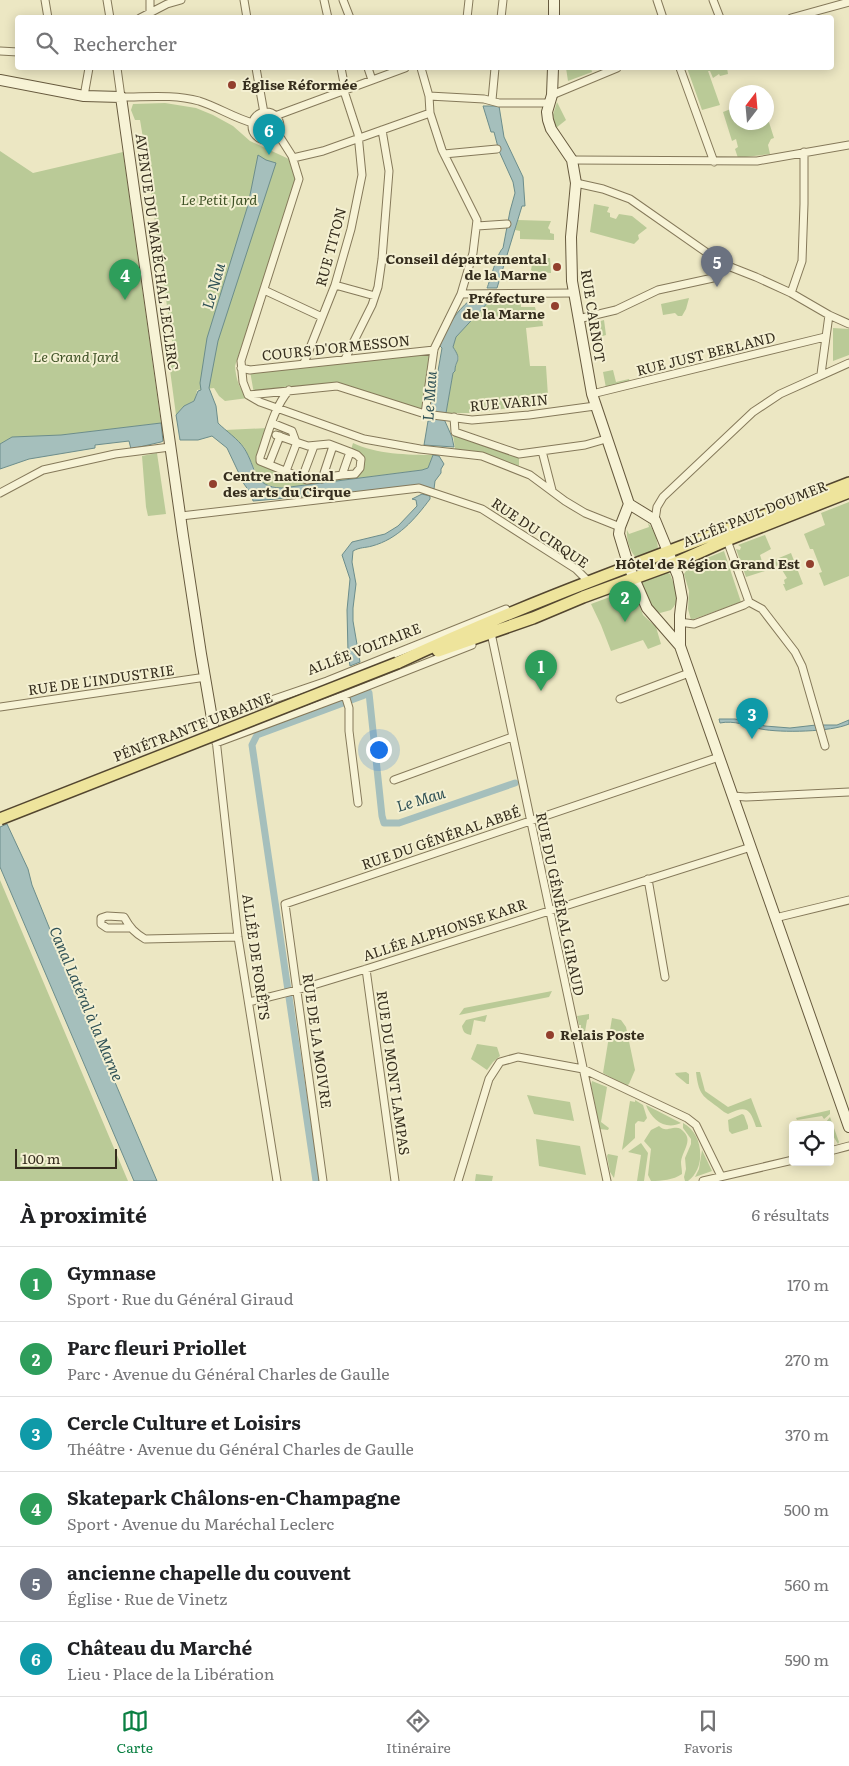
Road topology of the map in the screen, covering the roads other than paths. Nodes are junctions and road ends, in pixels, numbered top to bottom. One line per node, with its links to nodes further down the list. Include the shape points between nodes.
1 (45, 0): 15 (street)
2 (107, 0): 16 (street)
3 (150, 0): 14 (street)
4 (181, 0): 14 (street)
5 (244, 0): 18 (street)
6 (324, 0): 19 (street)
7 (343, 0): 20 (street)
8 (470, 0): 21 (street)
9 (503, 0): 22 (street)
10 (554, 0): 23 (main road)
11 (657, 0): 24 (street)
12 (713, 0): 25 (street)
13 (849, 2): 26 (street)
14 (150, 12): 17 (street)
15 (48, 15)
16 (110, 15)
17 (145, 15)
18 (247, 15)
19 (327, 15)
20 (349, 15)
21 (468, 15)
22 (501, 15)
23 (554, 15)
24 (662, 15)
25 (719, 15)
26 (802, 15)
27 (0, 51): 28 (street)
28 (15, 52)
29 (89, 70): 43 (street)
30 (117, 70): 45 (street)
31 (256, 70): 48 (street)
32 (341, 70): 42 (street, RUE TITON)
33 (369, 70): 41 (street)
34 (400, 70): 41 (street)
35 (422, 70): 44 (street)
36 (495, 70): 47 (street)
37 (552, 70): 46 (main road, RUE CARNOT)
38 (613, 70): 46 (street)
39 (681, 70): 61 (street)
40 (0, 80): 43 (main road)
41 (372, 80): 42 (street)
42 (344, 91): 50 (street); 54 (street, RUE TITON)
43 (84, 96): 45 (main road)
44 (429, 96): 47 (street); 49 (street)
45 (121, 97): 51 (street, via 181,97); 98 (main road, AVENUE DU MARÉCHAL LECLERC)
46 (551, 99): 47 (street); 60 (main road, RUE CARNOT, via 547,112 551,129)
47 (496, 101)
48 (264, 113): 50 (street); 51 (street, via 257,116)
49 (430, 113): 52 (street); 58 (street)
50 (275, 116): 53 (street, via 280,127)
51 (253, 124): 53 (street, via 254,132 263,140)
52 (382, 130): 54 (street); 71 (street, via 389,170 382,259)
53 (278, 134): 59 (street)
54 (358, 136): 59 (street, via 324,151); 66 (street, RUE TITON, via 362,175)
55 (849, 145): 57 (street)
56 (497, 149): 58 (street)
57 (804, 152): 61 (street, via 758,161); 69 (street, via 802,261)
58 (444, 154): 64 (street, via 472,208)
59 (293, 158): 67 (street, via 299,179)
60 (572, 160): 61 (street); 62 (main road, RUE CARNOT)
61 (714, 162)
62 (576, 183): 65 (street, via 630,199); 68 (main road, RUE CARNOT, via 571,238)
63 (507, 224): 64 (street)
64 (477, 226): 70 (street)
65 (724, 264): 69 (street); 74 (street, via 713,278 658,290 616,310)
66 (335, 285): 71 (street); 73 (street, RUE TITON)
67 (264, 290): 73 (street); 81 (street)
68 (573, 293): 70 (street); 74 (main road, RUE CARNOT)
69 (791, 293): 72 (street)
70 (461, 294): 77 (street)
71 (375, 296): 78 (street)
72 (828, 315): 75 (street); 76 (street)
73 (322, 317): 79 (street, RUE TITON)
74 (578, 319): 85 (main road, RUE CARNOT)
75 (849, 324)
76 (825, 337): 82 (street); 85 (street, RUE JUST BERLAND)
77 (434, 350): 78 (street, COURS D'ORMESSON); 89 (street)
78 (345, 359): 79 (street, COURS D'ORMESSON)
79 (304, 363): 81 (street, COURS D'ORMESSON, via 250,370)
80 (849, 363): 82 (street)
81 (241, 368): 86 (street)
82 (821, 374): 112 (street, via 780,394 753,412 663,497)
83 (288, 390): 84 (street, RUE VARIN); 88 (street); 89 (street, RUE VARIN, via 337,386)
84 (278, 392): 86 (street, RUE VARIN); 88 (street)
85 (592, 394): 87 (main road, RUE CARNOT)
86 (248, 395): 88 (street)
87 (595, 406): 90 (street, RUE VARIN, via 472,420); 94 (main road, RUE CARNOT)
88 (277, 408): 91 (street); 107 (street, via 364,439 482,456 530,474)
89 (425, 414): 90 (street, RUE VARIN)
90 (454, 417): 99 (street, via 455,432 519,454)
91 (272, 423): 92 (street); 93 (street); 95 (street, via 292,431)
92 (279, 435): 93 (street); 95 (street); 101 (street)
93 (268, 436): 101 (street, via 260,461)
94 (606, 439): 99 (street); 110 (main road, RUE CARNOT)
95 (297, 442): 96 (street); 102 (street)
96 (314, 446): 97 (street); 104 (street)
97 (333, 446): 100 (street); 105 (street)
98 (170, 447): 109 (street, via 115,454 43,470); 111 (main road)
99 (542, 451): 107 (street)
100 (350, 452): 103 (street); 103 (street, via 361,459 360,468 355,474)
101 (269, 464): 102 (street)
102 (286, 472): 104 (street)
103 (342, 474): 105 (street)
104 (302, 478): 105 (street)
105 (322, 478)
106 (849, 483): 115 (main road, ALLÉE PAUL DOUMER)
107 (552, 491): 113 (street, via 585,513)
108 (849, 492): 114 (main road, ALLÉE PAUL DOUMER)
109 (0, 493)
110 (629, 504): 112 (main road); 113 (main road)
111 (181, 516): 119 (street, RUE DU CIRQUE, via 419,488 482,508 576,569); 128 (main road)
112 (652, 518): 113 (main road, via 632,516); 115 (main road)
113 (621, 524): 117 (main road, via 621,542)
114 (727, 540): 116 (main road, ALLÉE PAUL DOUMER); 120 (street)
115 (669, 552): 116 (main road); 117 (main road, ALLÉE PAUL DOUMER)
116 (673, 564): 118 (main road, ALLÉE PAUL DOUMER); 122 (main road, via 682,598)
117 (629, 567): 118 (main road); 119 (main road, ALLÉE VOLTAIRE)
118 (634, 579): 123 (main road, via 647,608); 124 (main road, ALLÉE VOLTAIRE)
119 (589, 582): 121 (main road, ALLÉE VOLTAIRE)
120 (749, 602): 122 (street, via 694,624); 135 (street, via 762,609 802,666)
121 (526, 607): 126 (main road, ALLÉE VOLTAIRE); 132 (street, ALLÉE VOLTAIRE, via 506,609 327,681)
122 (679, 622): 123 (main road, via 671,622); 125 (main road)
123 (664, 627): 125 (main road)
124 (491, 633): 126 (main road, ALLÉE VOLTAIRE); 129 (street, ALLÉE VOLTAIRE, via 458,651); 133 (street, RUE DU GÉNÉRAL GIRAUD)
125 (680, 646): 127 (main road)
126 (397, 663): 141 (main road, PÉNÉTRANTE URBAINE, bridge)
127 (689, 673): 130 (street); 136 (main road)
128 (206, 677): 131 (street, RUE DE L'INDUSTRIE); 132 (main road)
129 (345, 697): 134 (street, ALLÉE VOLTAIRE); 140 (street, via 349,708)
130 (620, 699)
131 (0, 707)
132 (213, 720): 134 (main road)
133 (512, 737): 137 (street); 142 (street, RUE DU GÉNÉRAL GIRAUD)
134 (216, 740): 150 (street, ALLÉE DE FORÊTS)
135 (825, 746)
136 (719, 757): 139 (main road); 142 (street, RUE DU GÉNÉRAL ABBÉ)
137 (394, 780)
138 (849, 792): 139 (street)
139 (733, 796): 143 (main road)
140 (358, 803)
141 (0, 819)
142 (530, 821): 146 (street, RUE DU GÉNÉRAL ABBÉ); 147 (street, RUE DU GÉNÉRAL GIRAUD)
143 (750, 847): 144 (street, ALLÉE ALPHONSE KARR); 148 (main road)
144 (648, 879): 147 (street, ALLÉE ALPHONSE KARR); 152 (street)
145 (849, 900): 148 (street)
146 (285, 904): 153 (street, RUE DE LA MOIVRE)
147 (548, 910): 151 (street, ALLÉE ALPHONSE KARR); 155 (street, RUE DU GÉNÉRAL GIRAUD)
148 (775, 918): 156 (main road)
149 (130, 928): 150 (street, via 145,939)
150 (238, 937): 154 (street, ALLÉE DE FORÊTS)
151 (366, 969): 153 (street, ALLÉE ALPHONSE KARR); 164 (street, RUE DU MONT LAMPAS)
152 (666, 977)
153 (296, 990): 154 (street, ALLÉE ALPHONSE KARR); 163 (street, RUE DE LA MOIVRE)
154 (249, 1002): 162 (street, ALLÉE DE FORÊTS)
155 (583, 1069): 160 (street, via 696,1125); 165 (street, via 518,1057 500,1062 489,1079); 166 (street, RUE DU GÉNÉRAL GIRAUD)
156 (849, 1127)
157 (849, 1146): 158 (street)
158 (834, 1150)
159 (789, 1161): 160 (street)
160 (721, 1176): 161 (street)
161 (713, 1180): 167 (street)
162 (277, 1181)
163 (323, 1181)
164 (395, 1181)
165 (458, 1181)
166 (607, 1181)
167 (703, 1181)

